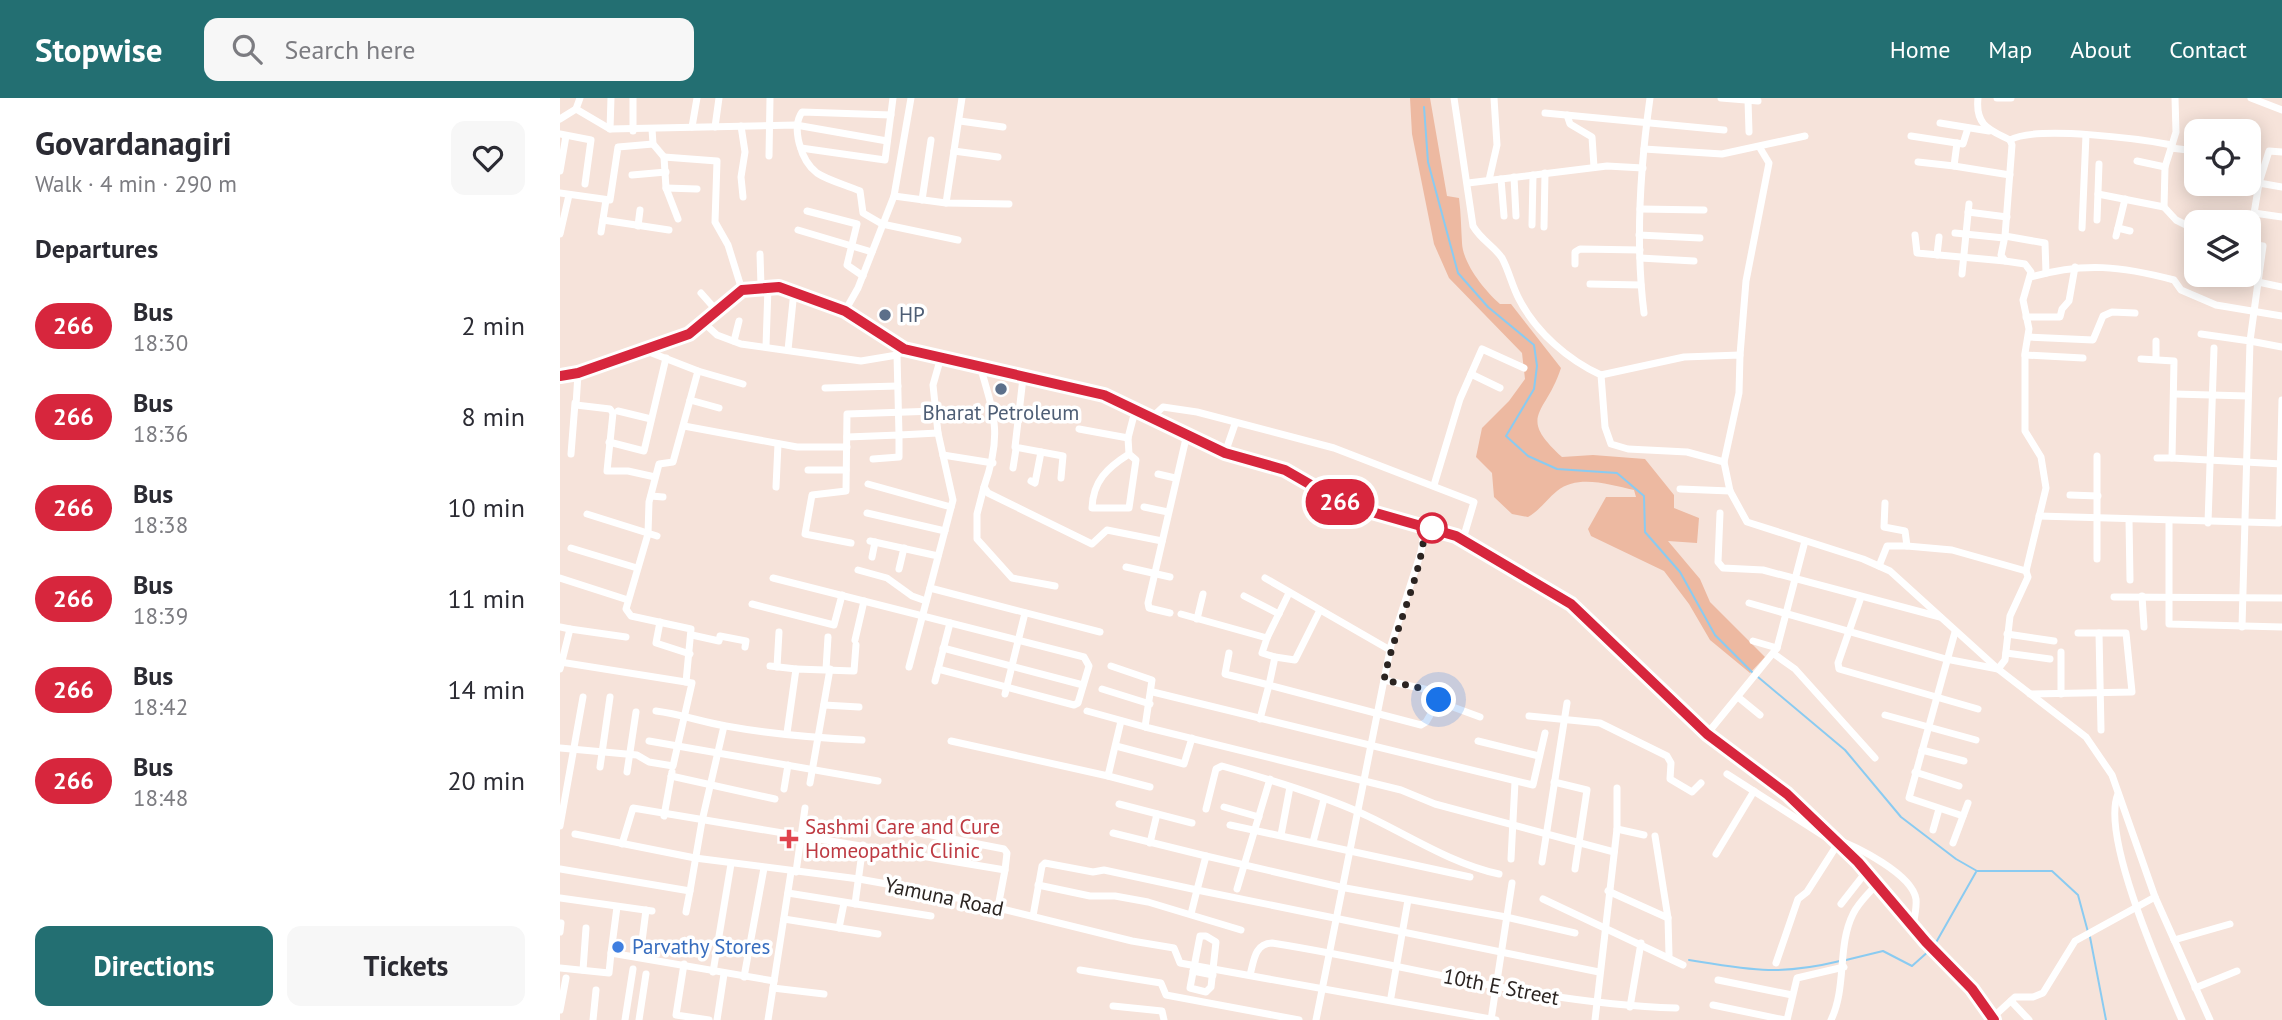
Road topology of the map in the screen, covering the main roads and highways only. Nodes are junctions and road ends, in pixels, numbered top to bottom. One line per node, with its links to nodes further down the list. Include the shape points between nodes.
1 (560, 376): 2 (main road, via 689,334 742,290 794,291 845,311 900,352 941,357 1104,395 1225,453 1285,470 1344,504 1463,539 1571,604 1707,734 1787,794 1877,884 1972,989)
2 (1993, 1019)

